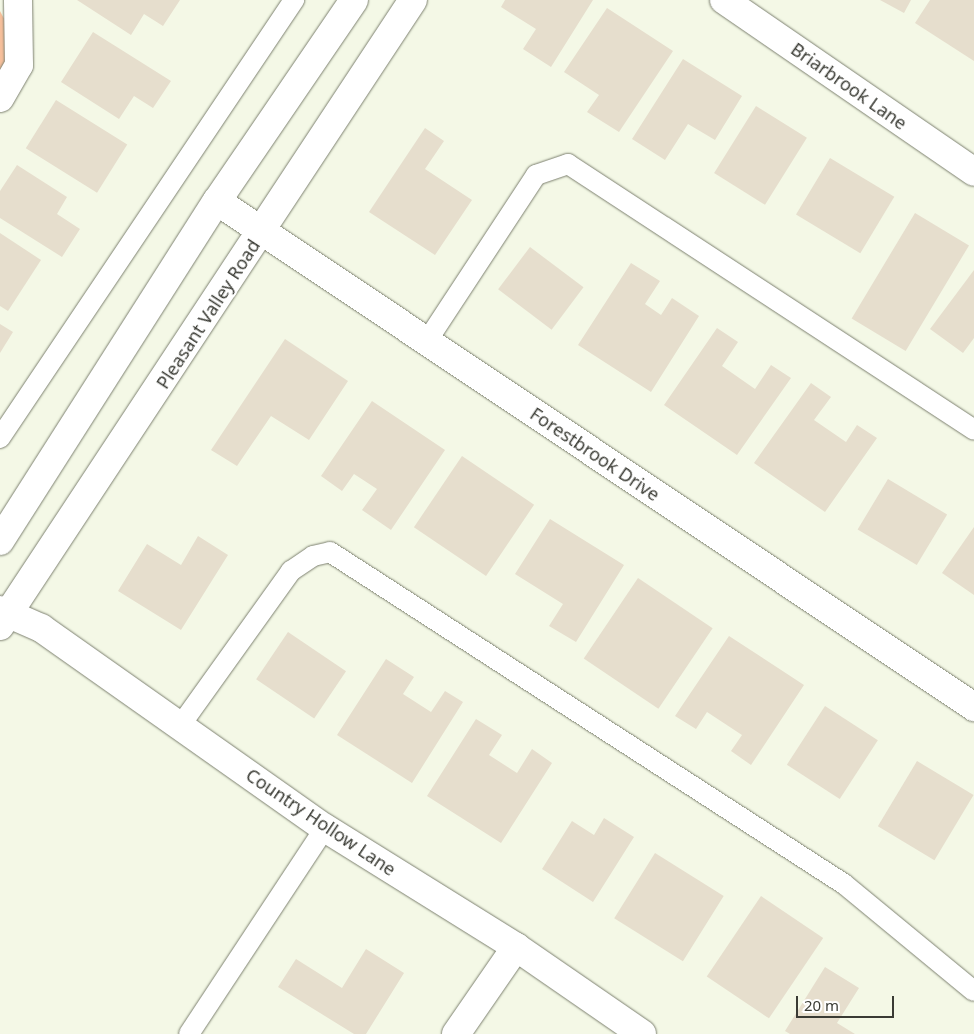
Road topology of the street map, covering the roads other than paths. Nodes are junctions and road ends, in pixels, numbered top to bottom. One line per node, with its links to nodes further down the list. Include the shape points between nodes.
1 (18, 0): 6 (street, via 19,65)
2 (294, 0): 12 (lane)
3 (354, 0): 8 (street)
4 (413, 0): 9 (street, Pleasant Valley Road)
5 (724, 0): 7 (street, Briarbrook Lane)
6 (0, 98)
7 (974, 172)
8 (217, 201): 9 (street, Forestbrook Drive); 13 (street)
9 (263, 231): 10 (street, Forestbrook Drive); 14 (street, Pleasant Valley Road)
10 (427, 341): 11 (lane, via 536,176 568,164); 15 (street, Forestbrook Drive)
11 (974, 430)
12 (0, 438)
13 (0, 541)
14 (3, 616): 16 (street, Country Hollow Lane, via 41,628)
15 (974, 707)
16 (180, 726): 17 (street, Country Hollow Lane); 19 (lane, via 291,571 313,556 330,552 844,884)
17 (325, 828): 18 (street, Country Hollow Lane); 20 (lane)
18 (516, 947): 21 (street); 22 (street, Country Hollow Lane)
19 (974, 991)
20 (190, 1034)
21 (456, 1034)
22 (642, 1034)

